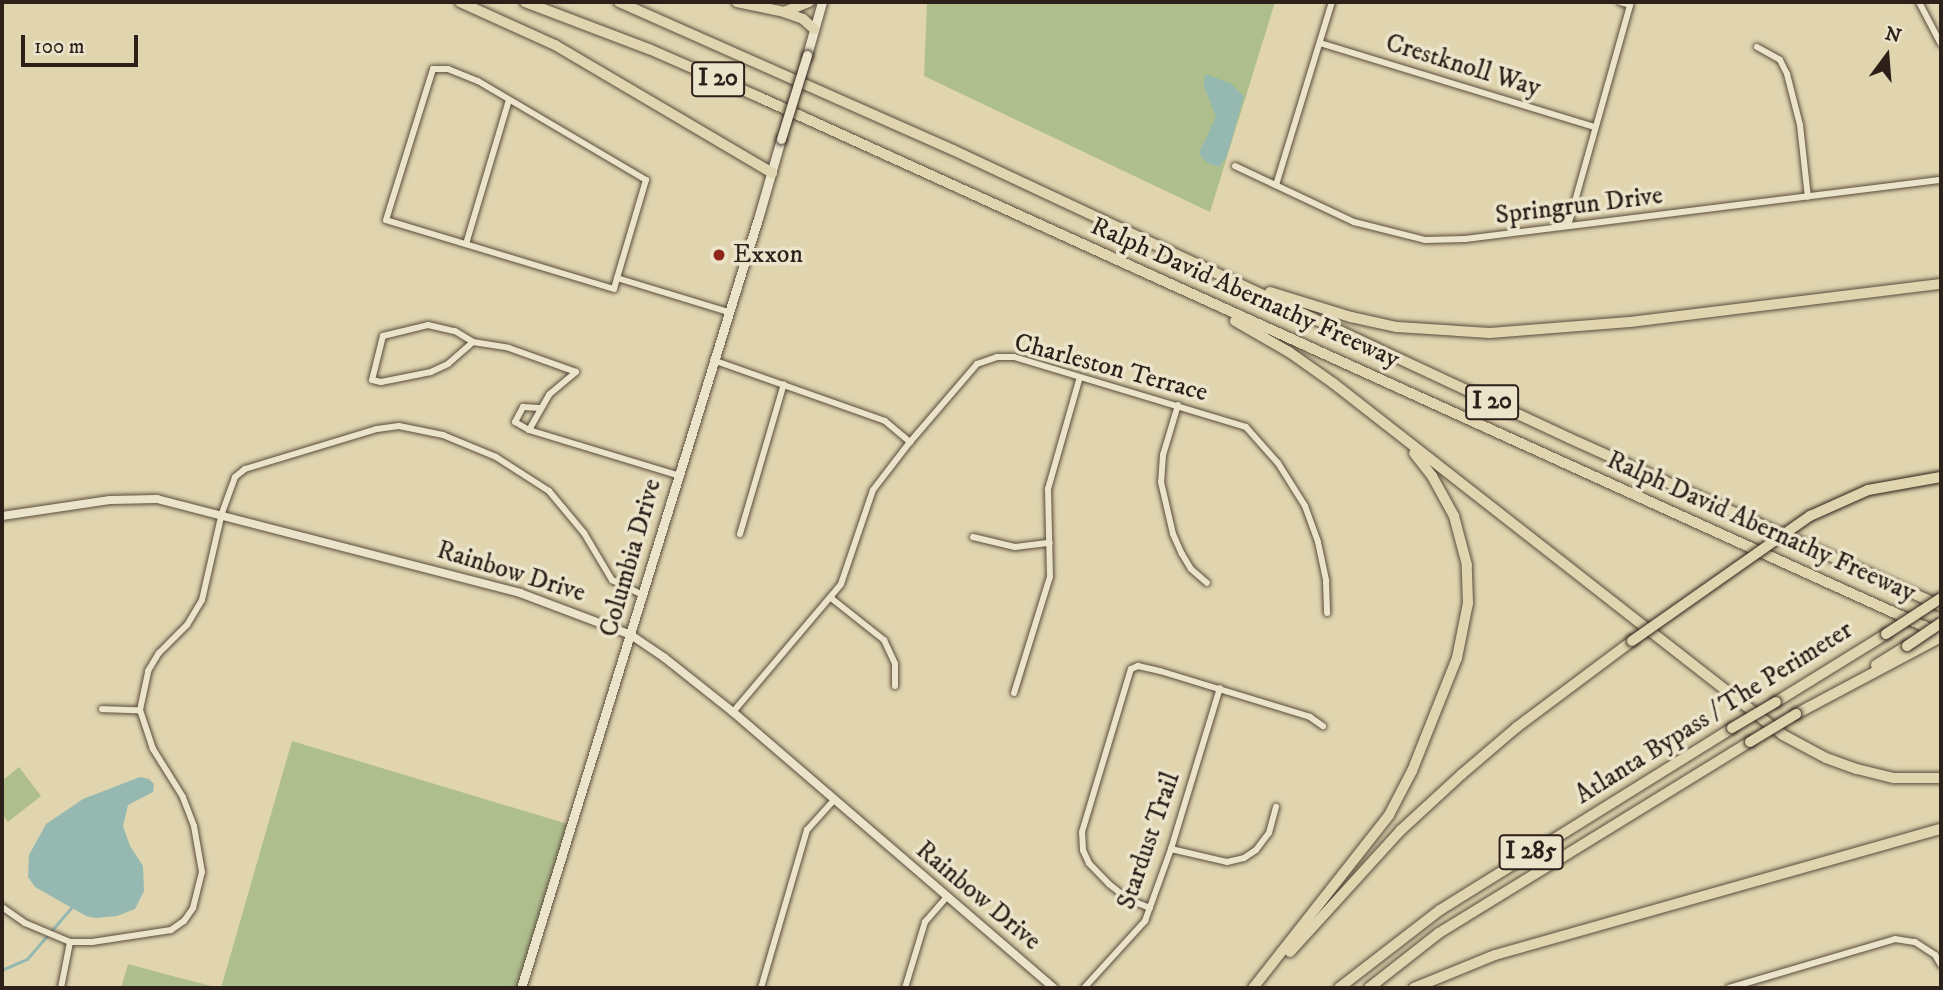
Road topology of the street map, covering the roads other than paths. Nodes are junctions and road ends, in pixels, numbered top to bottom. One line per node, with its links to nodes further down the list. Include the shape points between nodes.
1 (460, 2): 18 (highway, via 555,45)
2 (525, 2): 23 (highway, Ralph David Abernathy Freeway / I 20, via 649,49)
3 (619, 2): 26 (highway, Ralph David Abernathy Freeway / I 20)
4 (737, 2): 10 (highway)
5 (809, 2): 10 (highway)
6 (822, 2): 11 (main road)
7 (1332, 2): 12 (street)
8 (1620, 2): 16 (street, via 1630,5)
9 (1919, 2): 13 (street)
10 (784, 12): 11 (highway)
11 (814, 29): 18 (main road, Columbia Drive, bridge)
12 (1320, 43): 16 (street, Crestknoll Way); 20 (street)
13 (1941, 44)
14 (1757, 47): 21 (street, via 1780,60 1787,74 1800,125)
15 (509, 100): 24 (street); 24 (street, via 448,69 430,73 386,220); 25 (street, via 646,180)
16 (1594, 127): 22 (street)
17 (1235, 166): 20 (street, Springrun Drive)
18 (772, 173): 28 (main road, Columbia Drive)
19 (1941, 180): 21 (street, Springrun Drive)
20 (1276, 185): 22 (street, Springrun Drive, via 1354,222 1425,240)
21 (1808, 197): 22 (street, Springrun Drive)
22 (1568, 226)
23 (1073, 240): 38 (highway, via 1242,324 1289,352); 55 (highway, Ralph David Abernathy Freeway / I 20)
24 (466, 244): 25 (street, via 614,289)
25 (617, 278): 28 (street)
26 (1228, 278): 27 (highway, via 1396,327 1490,333 1630,322); 51 (highway, Ralph David Abernathy Freeway / I 20)
27 (1941, 284)
28 (728, 312): 31 (main road, Columbia Drive)
29 (473, 342): 29 (street, via 455,331 428,325 383,336 372,380 431,372); 36 (street, via 509,348 576,372)
30 (978, 352): 32 (street)
31 (713, 360): 34 (street); 40 (main road, Columbia Drive)
32 (984, 360): 33 (street, Charleston Terrace, via 1014,357); 39 (street, Charleston Terrace)
33 (1080, 377): 35 (street, Charleston Terrace); 46 (street, via 1048,489)
34 (784, 384): 39 (street, via 885,421); 44 (street)
35 (1178, 405): 47 (street, via 1163,455 1161,482 1182,554); 52 (street, Charleston Terrace, via 1246,427 1278,463 1305,506 1318,542)
36 (539, 408): 37 (street); 37 (street, via 523,407 514,422)
37 (529, 430): 40 (street)
38 (1393, 430): 64 (highway, via 1783,735 1857,769 1894,778); 80 (highway, via 1432,476 1460,532 1468,603 1462,639 1412,771 1389,815)
39 (910, 442): 49 (street, Charleston Terrace, via 873,490 841,584)
40 (677, 475): 48 (main road, Columbia Drive)
41 (1941, 477): 81 (highway, bridge, via 1868,490 1810,516 1517,727 1400,831)
42 (222, 513): 43 (street, Rainbow Drive, via 135,498); 48 (street, via 235,477 244,469 377,429 420,428 473,447 549,491 584,533 612,580); 54 (street, Rainbow Drive, via 520,593); 61 (street, via 202,600 148,671)
43 (2, 516)
44 (740, 534)
45 (973, 537): 46 (street, via 1015,547)
46 (1050, 543): 59 (street, via 1050,577)
47 (1207, 583)
48 (641, 594): 54 (main road, Columbia Drive)
49 (831, 598): 57 (street, via 884,640 895,664); 62 (street, Charleston Terrace)
50 (1941, 598): 82 (highway, Atlanta Bypass / The Perimeter / I 285, bridge, via 1440,910)
51 (1941, 606)
52 (1327, 613)
53 (1941, 624): 56 (highway, bridge)
54 (631, 635): 62 (street, Rainbow Drive); 75 (main road, Columbia Drive)
55 (1941, 635): 56 (highway)
56 (1912, 648): 83 (highway, Atlanta Bypass / The Perimeter / I 285, bridge, via 1439,933)
57 (895, 686)
58 (1220, 688): 63 (street); 68 (street, Stardust Trail); 71 (street, via 1138,666 1131,669 1124,687 1082,832 1083,850 1109,884)
59 (1014, 693)
60 (102, 709): 61 (street)
61 (140, 710): 72 (street, via 153,748 183,797 194,826 202,872 199,892 184,921 171,930 112,941)
62 (733, 712): 65 (street, Rainbow Drive)
63 (1323, 726)
64 (1941, 778)
65 (834, 800): 69 (street, Rainbow Drive); 76 (street, via 807,830)
66 (1276, 807): 68 (street, via 1269,833 1244,858 1227,862)
67 (1941, 829): 84 (highway, via 1495,955)
68 (1171, 849): 71 (street, Stardust Trail)
69 (946, 898): 77 (street, via 925,922); 78 (street, Rainbow Drive)
70 (2, 908): 72 (street)
71 (1150, 908): 79 (street, Stardust Trail, via 1145,920)
72 (69, 942): 74 (street)
73 (1941, 965): 85 (street, via 1936,955 1914,942 1895,939)
74 (61, 988)
75 (521, 988)
76 (761, 988)
77 (905, 988)
78 (1054, 988)
79 (1084, 988)
80 (1253, 988)
81 (1258, 988)
82 (1339, 988)
83 (1369, 988)
84 (1414, 988)
85 (1729, 988)

